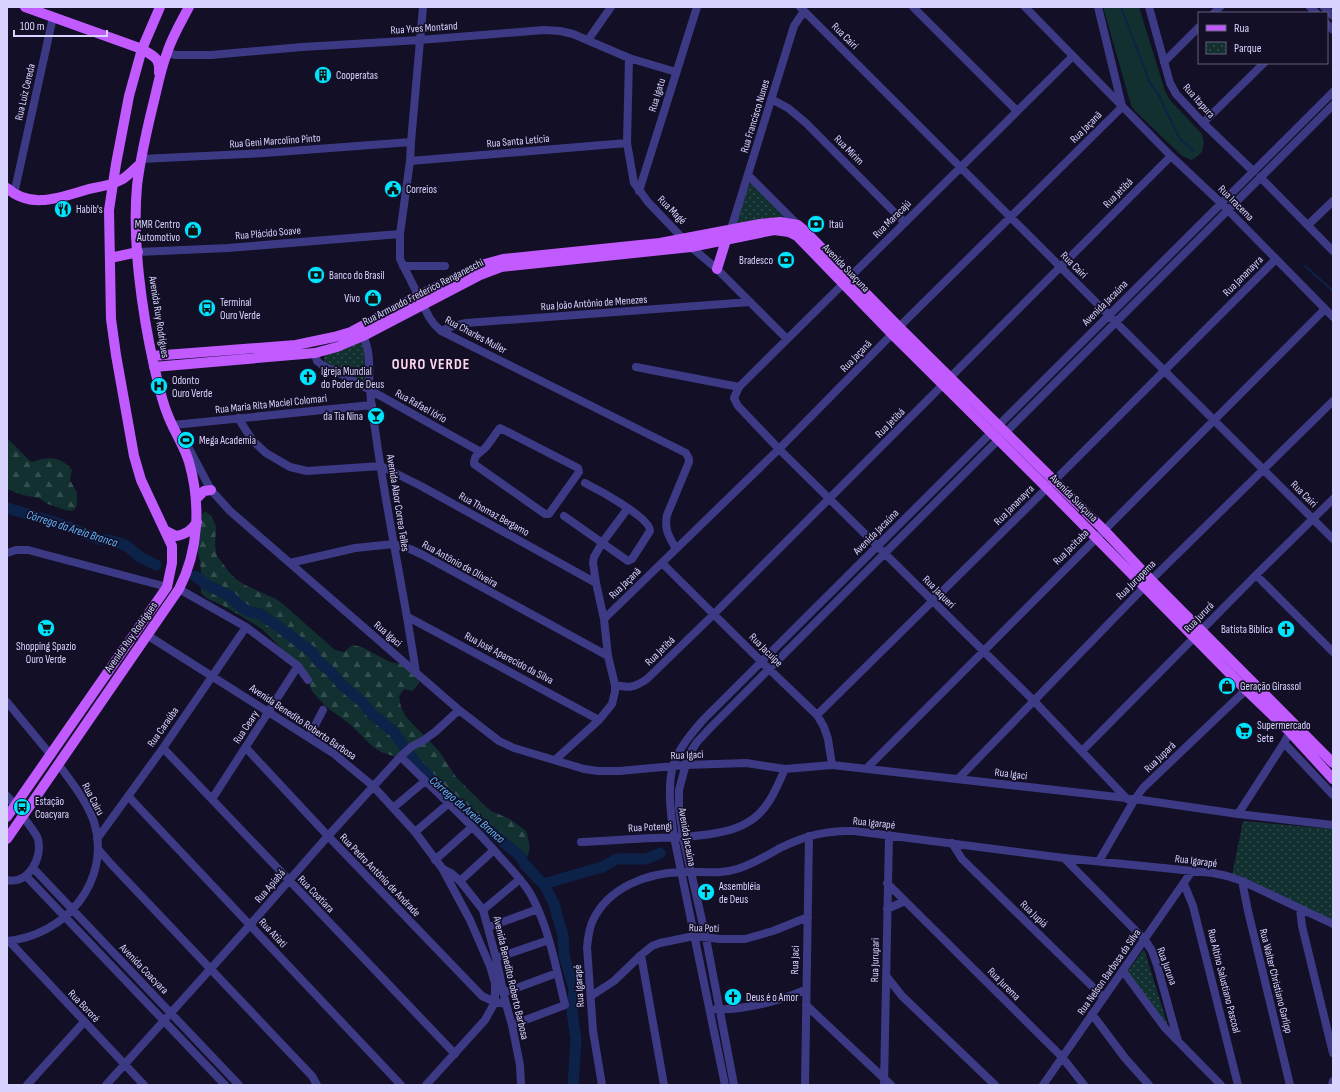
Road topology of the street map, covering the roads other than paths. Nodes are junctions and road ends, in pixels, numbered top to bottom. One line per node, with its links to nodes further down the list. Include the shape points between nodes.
1 (25, 7): 14 (main road)
2 (160, 7): 18 (main road, Avenida Ruy Rodrigues)
3 (189, 7): 19 (main road, Avenida Ruy Rodrigues)
4 (423, 7): 16 (street, Rua Charles Muller)
5 (611, 7): 17 (street)
6 (697, 7): 24 (street, Rua Igatu)
7 (913, 7): 30 (street)
8 (1025, 7): 20 (street, Rua Iracema)
9 (1098, 7): 29 (street)
10 (1149, 7): 22 (street, Rua Itapura)
11 (1322, 7): 13 (street)
12 (802, 9): 27 (street, Rua Francisco Nunes, via 794,26); 37 (street, Rua Cairi)
13 (1333, 16)
14 (53, 17): 18 (main road); 42 (street, Rua Luiz Cereda)
15 (1198, 29): 22 (street)
16 (420, 40): 17 (street, Rua Yves Montand, via 544,30 573,34); 19 (street, Rua Yves Montand, via 302,47 211,56); 32 (street, Rua Charles Muller)
17 (588, 40): 21 (street, Rua Yves Montand)
18 (142, 48): 25 (main road, via 159,62); 41 (main road, Avenida Ruy Rodrigues, via 129,96)
19 (167, 53): 25 (main road, Avenida Ruy Rodrigues)
20 (1073, 56): 29 (street, Rua Iracema); 30 (street, Rua Maracajú)
21 (629, 58): 24 (street, Rua Yves Montand); 33 (street, Rua Magé)
22 (1164, 62): 31 (street, Rua Itapura, via 1176,94)
23 (1263, 64): 31 (street)
24 (676, 72): 43 (street, Rua Igatu)
25 (158, 87): 36 (main road, Avenida Ruy Rodrigues)
26 (1333, 92): 38 (street, Avenida Jacaúna)
27 (772, 99): 39 (street, Rua Francisco Nunes); 48 (street, Rua Mirim, via 788,108 806,124)
28 (1333, 105): 40 (street, Avenida Jacaúna)
29 (1122, 107): 34 (street, Rua Iracema); 47 (street, Rua Jaçanã)
30 (1016, 111): 37 (street, Rua Maracajú)
31 (1203, 123): 38 (street, Rua Itapura)
32 (411, 142): 35 (street, Rua Charles Muller); 36 (street, Rua Geni Marcolino Pinto)
33 (627, 143): 35 (street, Rua Santa Letícia); 43 (street, Rua Magé, via 631,175)
34 (1171, 156): 45 (street, Rua Iracema); 62 (street, Rua Jetibá)
35 (410, 160): 52 (street, Rua Charles Muller)
36 (140, 162): 41 (main road, via 122,179); 57 (main road, Avenida Ruy Rodrigues, via 136,226)
37 (960, 168): 47 (street, Rua Cairi); 48 (street, Rua Maracajú)
38 (1253, 171): 45 (street, Avenida Jacaúna)
39 (748, 175): 49 (street); 51 (street, Rua Francisco Nunes)
40 (1260, 178): 46 (street, Avenida Jacaúna); 50 (street)
41 (112, 183): 42 (main road, via 48,200 24,198); 58 (main road, Avenida Ruy Rodrigues, via 109,210)
42 (10, 191)
43 (639, 191): 55 (street, Rua Magé)
44 (1333, 201): 50 (street)
45 (1221, 204): 46 (street, Rua Iracema); 68 (street, Avenida Jacaúna)
46 (1228, 210): 59 (street, Rua Iracema); 70 (street, Avenida Jacaúna)
47 (1010, 217): 62 (street, Rua Cairi); 72 (street, Rua Jaçanã)
48 (905, 223): 64 (street, Rua Maracajú)
49 (798, 225): 51 (main road, Rua Armando Frederico Renganeschi, via 780,222); 64 (main road, Avenida Suaçuna)
50 (1308, 225): 56 (street)
51 (731, 229): 55 (main road, Rua Armando Frederico Renganeschi)
52 (400, 234): 57 (street, Rua Plácido Soave, via 228,248); 60 (street, Rua Charles Muller, via 399,253)
53 (797, 236): 54 (main road, Rua Armando Frederico Renganeschi, via 774,230); 64 (main road, Avenida Suaçuna)
54 (726, 240): 55 (main road, Rua Armando Frederico Renganeschi); 63 (main road)
55 (688, 243): 63 (street, Rua Magé); 65 (main road, Rua Armando Frederico Renganeschi, via 660,243 503,259 481,265)
56 (1333, 251)
57 (138, 252): 58 (main road); 79 (main road, Avenida Ruy Rodrigues)
58 (110, 258): 107 (main road, Avenida Ruy Rodrigues, via 111,319 134,456 141,480)
59 (1276, 259): 67 (street, Rua Iracema); 82 (street, Rua Jananayra)
60 (403, 266): 61 (street); 65 (street, Rua Charles Muller)
61 (445, 266)
62 (1060, 266): 68 (street, Rua Cairi); 83 (street, Rua Jetibá)
63 (718, 269): 66 (street, Rua Magé)
64 (847, 280): 72 (main road, Avenida Suaçuna); 75 (street, Rua Maracajú)
65 (420, 301): 71 (street, Rua Charles Muller); 73 (main road, Rua Armando Frederico Renganeschi); 74 (main road, Rua Armando Frederico Renganeschi)
66 (750, 302): 71 (street, Rua João Antônio de Menezes, via 466,323); 75 (street, Rua Magé)
67 (1325, 309): 69 (street, Rua Iracema); 89 (street, Rua Jacitaba)
68 (1109, 315): 70 (street, Rua Cairi); 91 (street, Avenida Jacaúna)
69 (1333, 317)
70 (1116, 321): 82 (street, Rua Cairi); 91 (street, Avenida Jacaúna)
71 (441, 331): 113 (street, Rua Charles Muller, via 686,454 689,462 665,522)
72 (896, 331): 83 (main road, Avenida Suaçuna); 92 (street, Rua Jaçanã)
73 (351, 332): 74 (main road); 76 (main road, Rua Armando Frederico Renganeschi)
74 (363, 336): 78 (main road, Rua Armando Frederico Renganeschi); 85 (street, Avenida Alaor Correa Telles, via 370,358)
75 (787, 339): 84 (street, Rua Maracajú)
76 (318, 341): 77 (main road, Rua Armando Frederico Renganeschi); 78 (main road)
77 (269, 351): 78 (main road, Rua Armando Frederico Renganeschi); 79 (main road, via 255,349); 80 (main road, Rua Armando Frederico Renganeschi)
78 (315, 353): 85 (street, Rua Rafael Iório, via 317,361)
79 (152, 356): 80 (main road, Avenida Ruy Rodrigues)
80 (154, 367): 90 (main road, Avenida Ruy Rodrigues, via 164,407)
81 (636, 368): 84 (street)
82 (1164, 370): 89 (street, Rua Cairi); 97 (street, Rua Jananayra)
83 (947, 381): 91 (main road, Avenida Suaçuna); 100 (street, Rua Jetibá)
84 (739, 387): 92 (street, Rua Jaqueri, via 735,402)
85 (370, 390): 87 (street, Avenida Alaor Correa Telles); 93 (street, Rua Rafael Iório)
86 (1333, 401): 95 (street, Rua Jurupema)
87 (372, 405): 88 (street, Rua Maria Rita Maciel Colomari); 94 (street, Avenida Alaor Correa Telles)
88 (238, 418): 90 (street, Rua Maria Rita Maciel Colomari); 94 (street, via 253,441 276,460 290,467 307,471)
89 (1214, 419): 95 (street, Rua Cairi); 106 (street, Rua Jacitaba)
90 (174, 425): 98 (street, Rua Igaci); 99 (main road, Avenida Ruy Rodrigues, via 189,461)
91 (998, 433): 97 (main road, Avenida Suaçuna); 112 (street, Avenida Jacaúna); 115 (street, Avenida Jacaúna)
92 (779, 449): 100 (street, Rua Jaqueri); 113 (street, Rua Jaçanã)
93 (479, 451): 93 (street, via 486,448 501,428 576,466 579,472 548,515 474,465 473,461)
94 (381, 466): 111 (street, Avenida Alaor Correa Telles); 119 (street, Rua Thomaz Bergamo)
95 (1263, 469): 104 (street, Rua Cairi); 120 (street, Rua Jurupema)
96 (585, 483): 102 (street)
97 (1050, 485): 106 (main road, Avenida Suaçuna); 108 (main road, Avenida Suaçuna); 123 (street, Rua Jananayra)
98 (211, 490): 99 (main road, via 204,491); 116 (street, Rua Igaci, via 230,511)
99 (197, 498): 105 (main road, Avenida Ruy Rodrigues)
100 (830, 498): 112 (street, Rua Jaqueri); 124 (street, Rua Jetibá)
101 (1333, 499): 104 (street, Rua Jururá)
102 (628, 508): 110 (street); 110 (street, via 651,529 632,559 626,560)
103 (564, 516): 110 (street)
104 (1313, 518): 109 (street, Rua Cairi); 118 (street, Rua Jururá)
105 (196, 522): 107 (main road, via 190,531 184,534 176,536); 122 (main road, Avenida Ruy Rodrigues, via 194,548)
106 (1104, 530): 108 (street, Rua Jacitaba); 120 (main road, Avenida Suaçuna)
107 (166, 531): 121 (main road, Avenida Ruy Rodrigues, via 172,546 172,563)
108 (1096, 538): 120 (main road, Avenida Suaçuna); 130 (street, Rua Jacitaba)
109 (1333, 539)
110 (602, 543): 119 (street, via 593,563)
111 (394, 544): 116 (street, Rua Antônio de Oliveira, via 355,548); 125 (street, Avenida Alaor Correa Telles); 132 (street, Rua Antônio de Oliveira, via 423,555)
112 (877, 546): 115 (street, Rua Jaqueri); 133 (street, Avenida Jacaúna)
113 (676, 549): 117 (street, Rua Jaçanã)
114 (7, 553): 121 (street, via 28,550)
115 (884, 554): 123 (street, Rua Jaqueri); 135 (street, Avenida Jacaúna)
116 (290, 563): 136 (street, Rua Igaci)
117 (662, 563): 124 (street, Rua Jacuípe); 126 (street, Rua Jaçanã)
118 (1256, 575): 128 (street, Rua Jururá); 131 (street)
119 (596, 582): 126 (street)
120 (1148, 583): 128 (main road, Avenida Suaçuna); 141 (street, Rua Jurupema)
121 (166, 587): 122 (main road); 154 (main road, Avenida Ruy Rodrigues)
122 (179, 589): 127 (street); 129 (main road, Avenida Ruy Rodrigues)
123 (932, 601): 130 (street, Rua Jaqueri); 146 (street, Rua Jananayra)
124 (714, 614): 133 (street, Rua Jacuípe); 139 (street, Rua Jetibá, via 637,686 627,688)
125 (408, 617): 136 (street, Avenida Alaor Correa Telles); 147 (street, Rua José Aparecido da Silva)
126 (604, 618): 132 (street)
127 (246, 627): 134 (street); 137 (street, Rua Caraúba)
128 (1198, 633): 140 (main road, Avenida Suaçuna); 153 (street, Rua Jururá)
129 (147, 635): 137 (street, Avenida Benedito Roberto Barbosa); 158 (main road, Avenida Ruy Rodrigues)
130 (983, 651): 141 (street, Rua Jaqueri); 163 (street, Rua Jacitaba)
131 (1333, 652)
132 (608, 656): 139 (street)
133 (762, 662): 135 (street, Rua Jacuípe); 161 (street, Avenida Jacaúna, via 703,720 684,743)
134 (298, 666): 138 (street); 145 (street, Rua Ceary)
135 (769, 669): 146 (street, Rua Jacuípe); 159 (street, Avenida Jacaúna, via 698,742)
136 (416, 672): 144 (street, Rua Igaci)
137 (213, 676): 145 (street, Avenida Benedito Roberto Barbosa); 151 (street, Rua Caraúba)
138 (308, 680)
139 (615, 685): 147 (street, via 612,704)
140 (1250, 686): 148 (main road, Avenida Suaçuna); 157 (main road, Avenida Suaçuna); 172 (street, Rua Jupará)
141 (1034, 701): 153 (street, Rua Jaqueri); 164 (street, Rua Jurupema)
142 (7, 702): 154 (street)
143 (323, 710): 149 (street)
144 (459, 710): 155 (street, Rua Apiabá); 156 (street, Rua Igaci, via 499,741)
145 (269, 712): 149 (street, Avenida Benedito Roberto Barbosa); 152 (street, Rua Ceary)
146 (818, 714): 160 (street, Rua Jacuípe, via 828,739)
147 (599, 720): 156 (street)
148 (1290, 732): 150 (street); 165 (main road, Avenida Suaçuna)
149 (309, 737): 167 (street, Avenida Benedito Roberto Barbosa)
150 (1284, 743): 168 (street); 176 (street)
151 (163, 748): 170 (street, Rua Caraúba); 171 (street, Rua Coatiara)
152 (246, 748): 171 (street, Rua Ceary); 183 (street, Rua Pedro Antônio de Andrade)
153 (1082, 751): 172 (street, Rua Jaqueri)
154 (50, 754): 158 (main road); 174 (main road, Avenida Ruy Rodrigues)
155 (401, 756): 166 (street); 167 (street, Rua Apiabá)
156 (555, 760): 161 (street, Rua Igaci, via 598,772)
157 (1333, 763)
158 (59, 765): 177 (main road, Avenida Ruy Rodrigues); 188 (street, Rua Cairu, via 88,807)
159 (685, 765): 161 (street, Rua Igaci); 162 (street, Rua Igaci, via 746,763); 186 (street, Avenida Jacaúna, via 679,790)
160 (832, 765): 162 (street, Rua Igaci); 163 (street, Rua Igaci)
161 (673, 766): 185 (street, Avenida Jacaúna, via 670,810)
162 (785, 768): 186 (street, Rua Potengi, via 765,806 751,821 729,831)
163 (867, 768): 164 (street, Rua Igaci)
164 (958, 779): 172 (street, Rua Igaci)
165 (1333, 779)
166 (425, 781): 173 (street); 175 (street)
167 (373, 786): 175 (street, Avenida Benedito Roberto Barbosa); 183 (street, Rua Apiabá)
168 (1333, 795)
169 (7, 796): 174 (street)
170 (128, 796): 188 (street, Rua Caraúba); 220 (street, Rua Atiati)
171 (212, 799): 206 (street, Rua Coatiara)
172 (1131, 799): 176 (street, Rua Igaci); 195 (street, Rua Jupará)
173 (449, 803): 180 (street); 181 (street)
174 (15, 805): 178 (main road, Avenida Ruy Rodrigues)
175 (393, 808): 181 (street, Avenida Benedito Roberto Barbosa)
176 (1238, 814): 179 (street, Rua Igaci)
177 (22, 815): 187 (main road, Avenida Ruy Rodrigues); 198 (street, via 38,838 38,856)
178 (7, 817)
179 (1333, 825)
180 (472, 827): 192 (street); 194 (street)
181 (415, 832): 194 (street, Avenida Benedito Roberto Barbosa)
182 (889, 835): 184 (street, Rua Igarapé, via 837,831); 190 (street, Rua Igarapé); 209 (street, Rua Jurupari)
183 (328, 836): 206 (street, Rua Apiabá); 239 (street, Rua Pedro Antônio de Andrade, via 482,996)
184 (809, 836): 202 (street, Rua Igarapé, via 792,842 749,866 718,872); 217 (street, Rua Jaci)
185 (674, 837): 186 (street, Rua Potengi); 189 (street, Rua Potengi); 201 (street, Avenida Jacaúna)
186 (683, 837): 202 (street, Avenida Jacaúna)
187 (7, 839)
188 (97, 839): 191 (street, Rua Cairu)
189 (581, 842)
190 (952, 843): 193 (street, Rua Igarapé); 237 (street, Rua Jupiá, via 962,859)
191 (98, 849): 196 (street); 197 (street, Rua Cairu)
192 (494, 850): 204 (street); 207 (street)
193 (1064, 858): 195 (street, Rua Igarapé); 225 (street, Rua Juruna)
194 (435, 860): 199 (street, Avenida Benedito Roberto Barbosa)
195 (1099, 861): 200 (street, Rua Igarapé)
196 (111, 864): 197 (street); 229 (street)
197 (96, 865): 215 (street, Rua Cairu, via 92,880)
198 (33, 868): 203 (street); 215 (street, Avenida Coacyara)
199 (442, 868): 207 (street, Avenida Benedito Roberto Barbosa); 239 (street, Avenida Benedito Roberto Barbosa, via 470,920 490,966 495,984)
200 (1192, 871): 208 (street, Rua Igarapé); 210 (street, Rua Nelson Barbosa da Silva)
201 (682, 872): 202 (street, Rua Igarapé); 222 (street, Avenida Jacaúna); 235 (street, Rua Igarapé, via 638,880 611,896 601,907 592,921 587,947)
202 (691, 872): 223 (street, Avenida Jacaúna)
203 (26, 876): 205 (street, via 19,880); 218 (street, Avenida Coacyara)
204 (520, 879): 212 (street); 216 (street)
205 (7, 880)
206 (289, 881): 220 (street, Rua Apiabá); 251 (street, Rua Coatiara)
207 (460, 881): 216 (street, Avenida Benedito Roberto Barbosa)
208 (1242, 881): 214 (street, Rua Igarapé); 277 (street, Rua Walter Christiano Garlipp)
209 (887, 883): 211 (street, Rua Jurema); 213 (street, Rua Jurupari)
210 (1184, 884): 225 (street, Rua Nelson Barbosa da Silva); 276 (street, Rua Altino Salustiano Pascoal, via 1193,906)
211 (905, 901): 213 (street); 252 (street, Rua Jurema)
212 (538, 909): 221 (street); 224 (street)
213 (887, 909): 232 (street, Rua Jurupari)
214 (1300, 909): 219 (street, Rua Igarapé); 250 (street)
215 (73, 910): 218 (street, Rua Cairu); 244 (street, Avenida Coacyara)
216 (483, 910): 221 (street, Avenida Benedito Roberto Barbosa)
217 (808, 916): 223 (street, Rua Poti, via 773,931 745,939); 233 (street, Rua Jaci)
218 (65, 918): 226 (street, Rua Cairu, via 43,932); 246 (street, Avenida Coacyara)
219 (1333, 924)
220 (250, 925): 229 (street, Rua Apiabá); 262 (street, Rua Atiati)
221 (489, 928): 228 (street, Avenida Benedito Roberto Barbosa)
222 (694, 936): 223 (street, Rua Poti); 227 (street, Rua Poti, via 660,943); 242 (street, Avenida Jacaúna)
223 (706, 938): 243 (street, Avenida Jacaúna)
224 (549, 940): 228 (street); 231 (street)
225 (1145, 940): 230 (street, Rua Nelson Barbosa da Silva); 249 (street, Rua Juruna, via 1157,965)
226 (8, 941): 247 (street, Rua Bororé)
227 (641, 955): 235 (street, Rua Poti, via 614,981); 266 (street)
228 (496, 958): 234 (street, Avenida Benedito Roberto Barbosa)
229 (210, 969): 244 (street, Rua Apiabá); 261 (street, via 312,1076)
230 (1123, 971): 237 (street, Rua Nelson Barbosa da Silva); 249 (street)
231 (557, 973): 234 (street); 248 (street, via 565,1005)
232 (887, 977): 236 (street); 238 (street, Rua Jurupari)
233 (805, 990): 241 (street, Rua Jaci); 243 (street, via 779,1000)
234 (503, 993): 240 (street, Avenida Benedito Roberto Barbosa)
235 (591, 996): 265 (street, Rua Igarapé, via 593,1031)
236 (902, 996): 238 (street, via 893,996); 271 (street)
237 (1103, 997): 245 (street, Rua Nelson Barbosa da Silva)
238 (885, 1001): 255 (street, Rua Jurupari)
239 (495, 1002): 240 (street, Rua Pedro Antônio de Andrade); 251 (street, Avenida Benedito Roberto Barbosa, via 484,1020)
240 (506, 1004): 248 (street, Avenida Benedito Roberto Barbosa)
241 (806, 1005): 255 (street); 269 (street, Rua Jaci)
242 (709, 1008): 243 (street); 267 (street, Avenida Jacaúna)
243 (720, 1009): 268 (street, Avenida Jacaúna)
244 (172, 1013): 246 (street, Rua Apiabá); 260 (street, Avenida Coacyara)
245 (1092, 1014): 252 (street, Rua Nelson Barbosa da Silva); 274 (street)
246 (164, 1021): 253 (street, Rua Apiabá); 259 (street, Avenida Coacyara)
247 (84, 1022): 253 (street, Rua Bororé); 256 (street)
248 (512, 1025): 264 (street, Avenida Benedito Roberto Barbosa)
249 (1178, 1041): 275 (street)
250 (1333, 1053)
251 (455, 1054): 263 (street, Avenida Benedito Roberto Barbosa)
252 (1062, 1057): 272 (street, Rua Nelson Barbosa da Silva); 273 (street, Rua Jurema)
253 (124, 1064): 257 (street, Rua Apiabá); 258 (street, Rua Bororé)
254 (1333, 1081): 279 (street)
255 (884, 1082): 270 (street)
256 (27, 1085)
257 (106, 1085)
258 (144, 1085)
259 (225, 1085)
260 (239, 1085)
261 (317, 1085)
262 (401, 1085)
263 (426, 1085)
264 (521, 1085)
265 (602, 1085)
266 (664, 1085)
267 (725, 1085)
268 (734, 1085)
269 (804, 1085)
270 (891, 1085)
271 (995, 1085)
272 (1043, 1085)
273 (1084, 1085)
274 (1149, 1085)
275 (1222, 1085)
276 (1238, 1085)
277 (1289, 1085): 278 (street)
278 (1295, 1085)
279 (1332, 1085)

